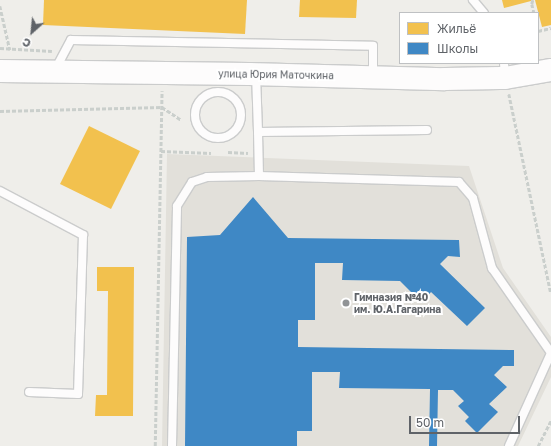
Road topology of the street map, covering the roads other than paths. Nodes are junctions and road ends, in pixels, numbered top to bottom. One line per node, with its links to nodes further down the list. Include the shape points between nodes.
1 (473, 0): 2 (lane)
2 (483, 12)
3 (5, 63): 6 (street, улица Юрия Маточкина)
4 (505, 70): 5 (street, улица Юрия Маточкина); 8 (street, улица Юрия Маточкина, via 445,79)
5 (551, 70)
6 (54, 71): 8 (lane, via 72,40 373,46); 9 (street, улица Юрия Маточкина, via 162,73)
7 (256, 74): 8 (street, улица Юрия Маточкина); 9 (street, улица Юрия Маточкина); 11 (lane)
8 (373, 78)
9 (213, 82): 9 (lane, via 200,99 194,114 198,128 211,138 218,139 232,133 238,127 241,113 239,105)
10 (427, 130): 11 (lane)
11 (258, 132): 12 (lane)
12 (259, 176): 14 (lane, via 459,182 472,198 492,268); 16 (lane, via 207,178 192,182 177,206)
13 (0, 191): 15 (lane, via 83,234 78,394)
14 (551, 353): 17 (lane)
15 (29, 392)
16 (172, 446)
17 (509, 446)

